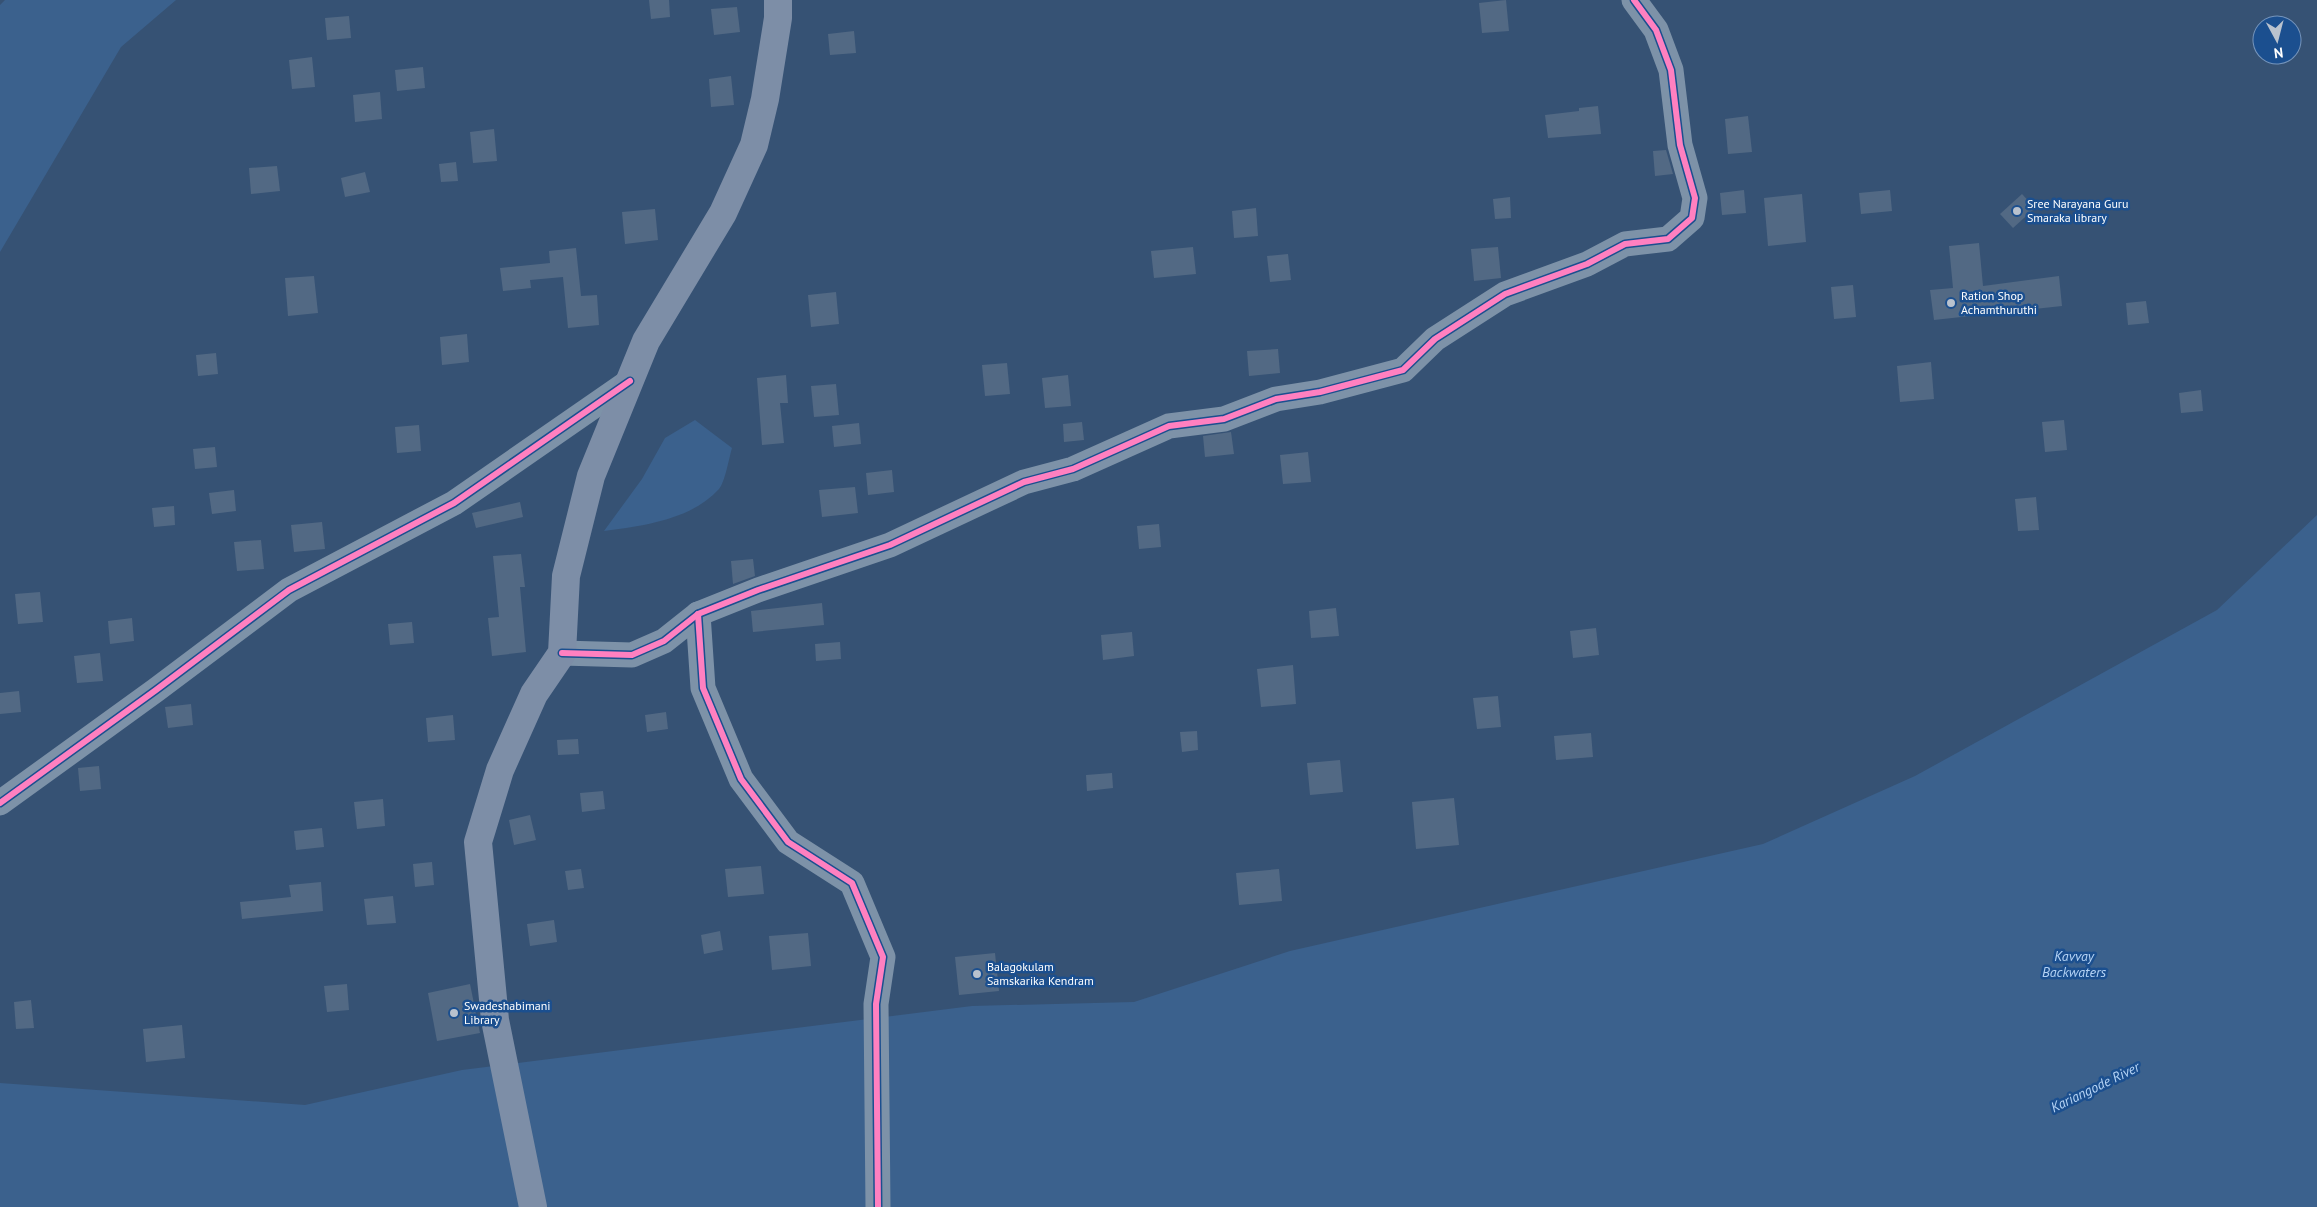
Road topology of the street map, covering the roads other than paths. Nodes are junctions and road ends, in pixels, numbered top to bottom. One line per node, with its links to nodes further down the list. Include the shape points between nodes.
1 (778, 0): 3 (main road, via 765,99 754,145 723,213 646,341)
2 (1634, 0): 4 (street, via 1656,30 1671,70 1680,145 1694,198 1692,218 1668,239 1625,244 1587,264 1505,294 1434,339 1404,370 1320,392 1276,399 1224,420 1169,426 1073,469 1024,482 890,545 776,583)
3 (630, 381): 5 (main road, via 591,476 575,539 566,576); 6 (street, via 454,503 289,590)
4 (698, 614): 5 (street, via 664,641 632,655); 8 (street, via 703,688 741,779 788,842 852,882 883,958 876,1004)
5 (562, 653): 7 (main road, via 534,694 500,770 478,842 495,1020)
6 (0, 803)
7 (533, 1207)
8 (878, 1207)

